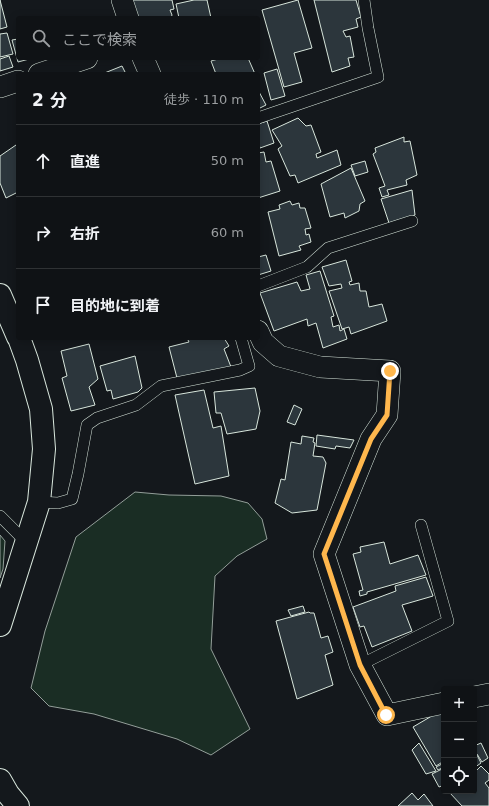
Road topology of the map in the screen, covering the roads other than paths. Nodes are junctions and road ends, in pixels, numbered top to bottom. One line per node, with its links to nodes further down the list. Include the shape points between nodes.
1 (122, 0): 3 (street)
2 (364, 0): 10 (lane, via 378,77)
3 (127, 16)
4 (82, 60): 6 (street)
5 (144, 60): 7 (street)
6 (45, 72)
7 (149, 72)
8 (16, 82): 9 (street)
9 (0, 87)
10 (260, 117)
11 (412, 221): 12 (lane, via 328,248 307,267)
12 (260, 285)
13 (0, 294): 14 (highway)
14 (16, 332)
15 (260, 336): 23 (street, via 262,342 279,356 320,367 390,371 387,415 371,439 324,554)
16 (19, 340): 18 (highway, via 42,409 44,449)
17 (242, 340): 18 (lane, via 249,366 161,386 136,405 98,418 87,425 72,499 58,503)
18 (39, 502): 21 (highway)
19 (0, 516): 21 (lane)
20 (421, 525): 23 (lane, via 448,621)
21 (27, 543): 22 (highway)
22 (0, 625)
23 (360, 665): 26 (street, via 386,715)
24 (489, 694): 25 (street)
25 (477, 696)
26 (441, 704)
27 (0, 780): 28 (highway)
28 (18, 806)

